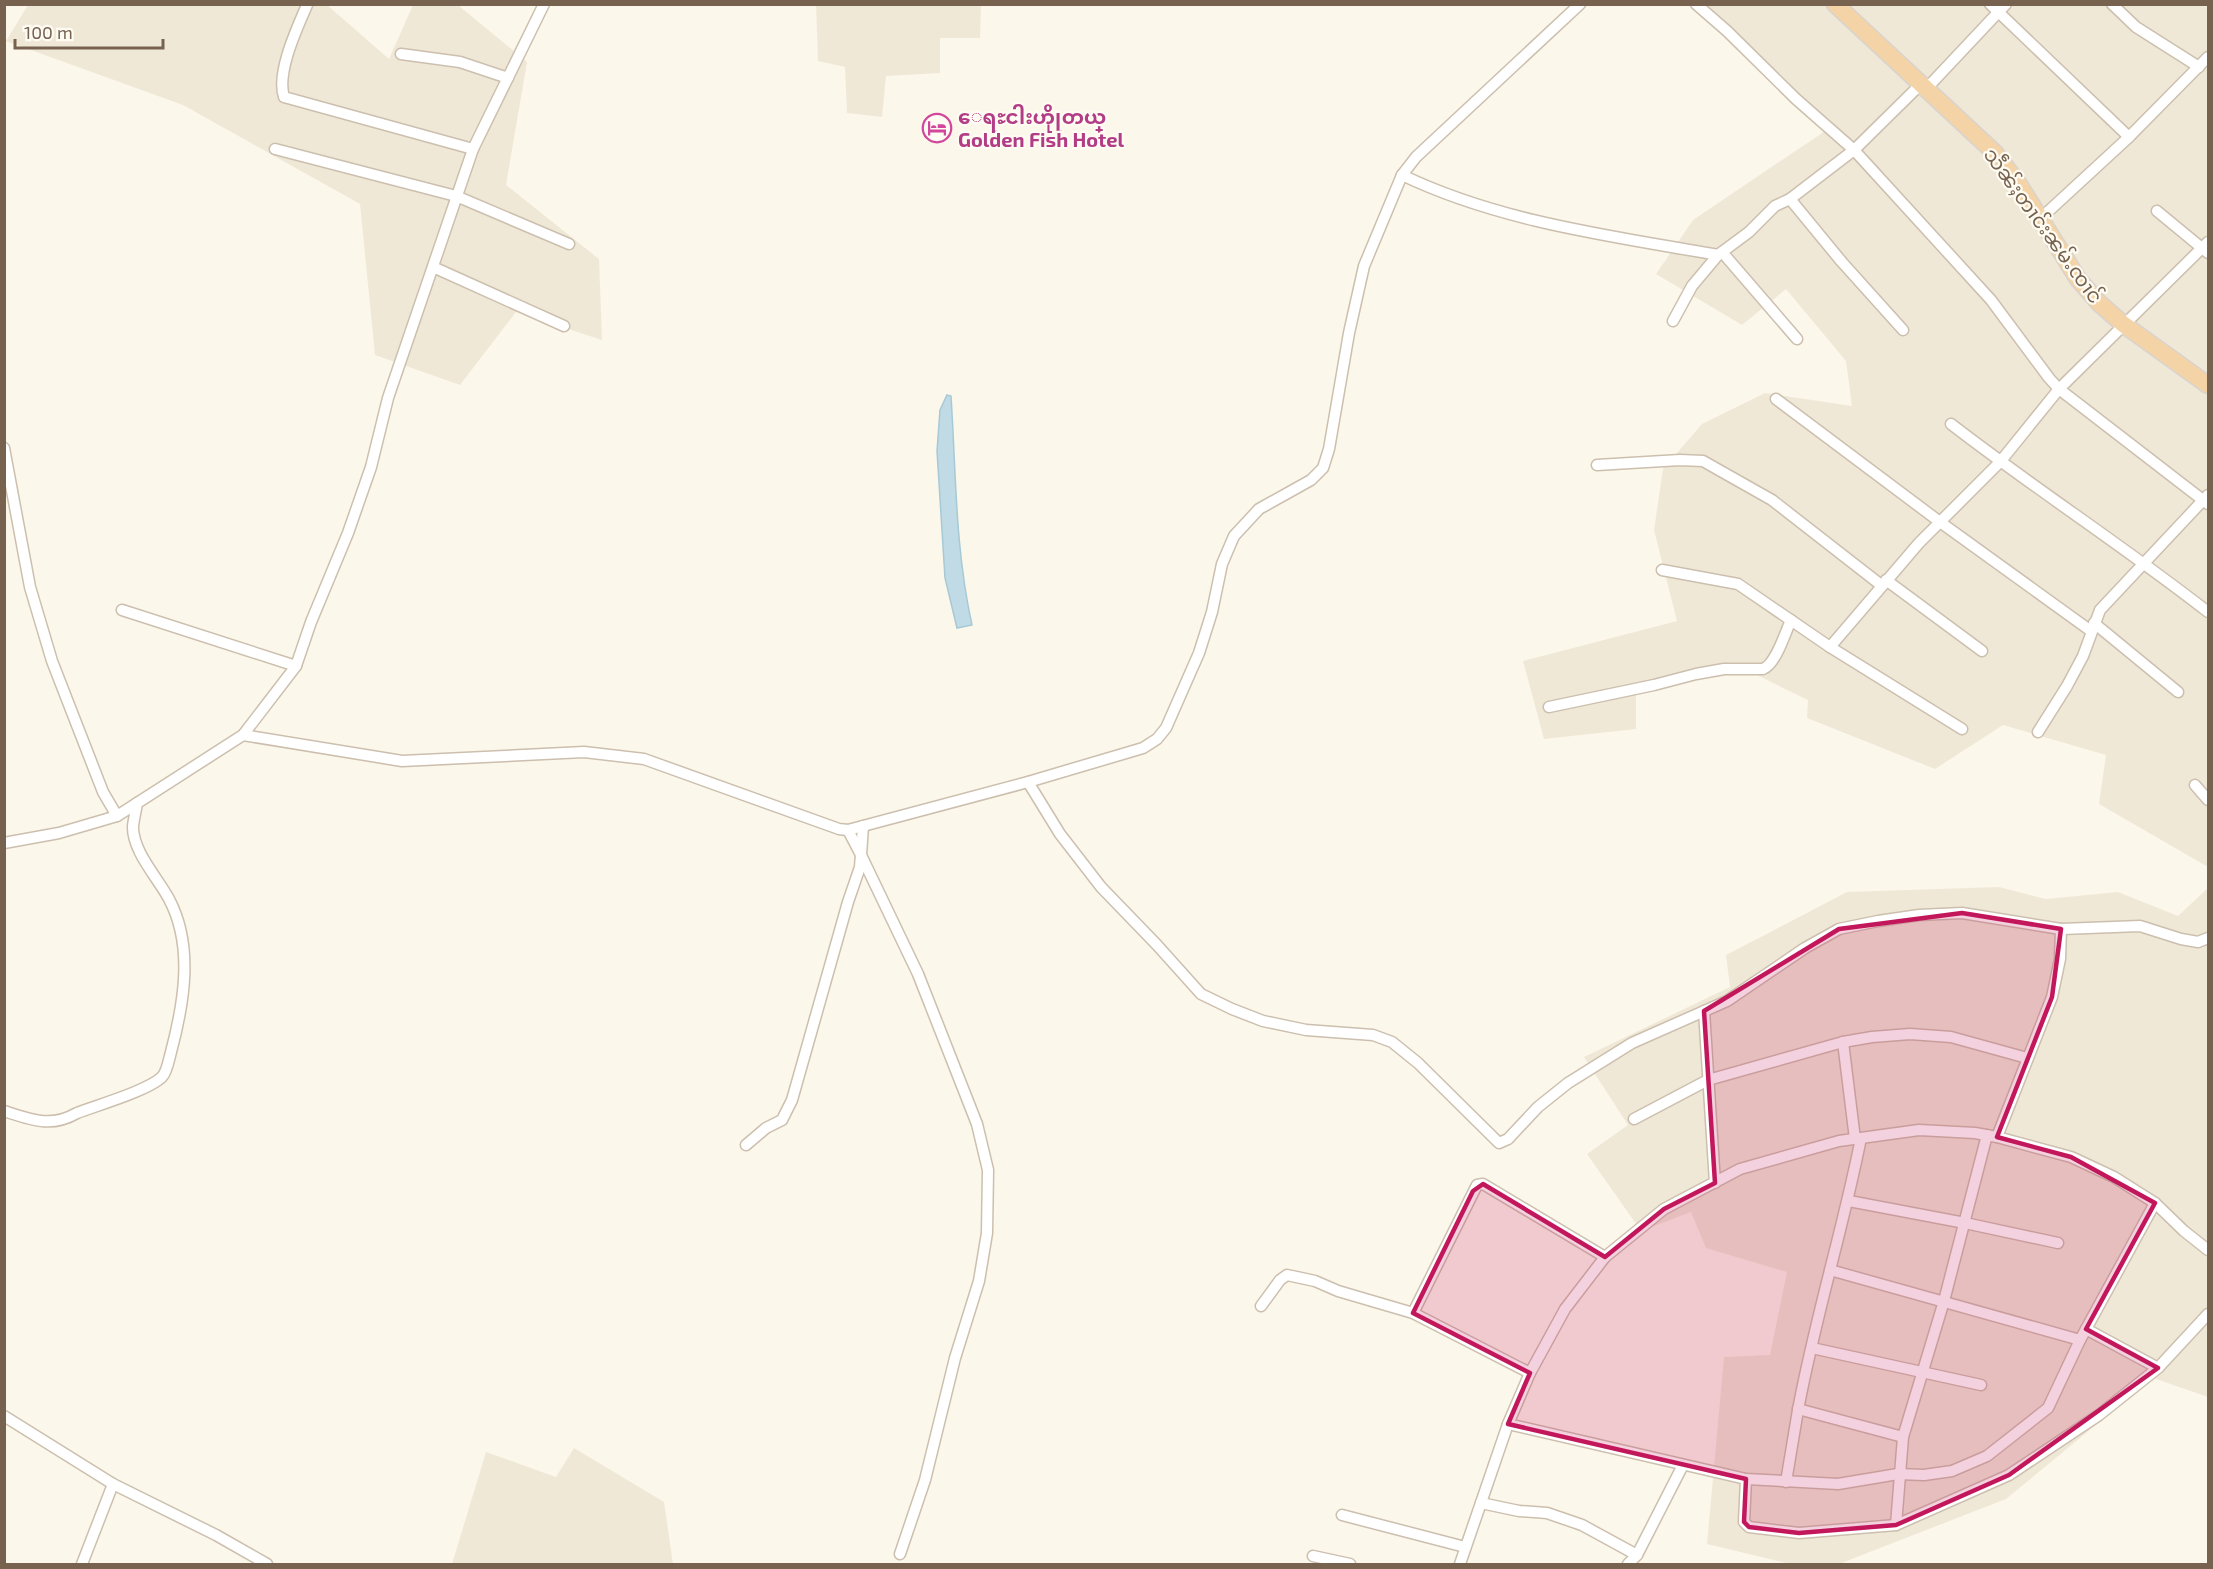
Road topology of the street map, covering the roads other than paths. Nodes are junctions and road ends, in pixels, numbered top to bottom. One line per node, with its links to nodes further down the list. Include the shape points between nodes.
1 (544, 4): 11 (street)
2 (1580, 4): 17 (street, via 1416,157)
3 (1696, 4): 16 (street)
4 (1835, 4): 12 (highway, သဵၼ်ႈတၢင်းၼမ်ႉၸၢင်)
5 (2112, 4): 10 (street, via 2136,27)
6 (307, 5): 15 (street, via 289,47 284,97)
7 (1998, 7): 12 (street); 13 (street)
8 (401, 54): 11 (street, via 460,62)
9 (2208, 57): 10 (street)
10 (2199, 68): 13 (street)
11 (508, 78): 15 (street)
12 (1924, 86): 16 (street); 21 (highway, သဵၼ်ႈတၢင်းၼမ်ႉၸၢင်, via 1995,153)
13 (2129, 137): 21 (street)
14 (275, 149): 18 (street)
15 (473, 149): 18 (street)
16 (1854, 150): 19 (street); 32 (street, via 1991,300)
17 (1402, 176): 24 (street, via 1433,190 1536,222); 55 (street, via 1364,266 1323,468 1311,480 1259,509 1234,536 1222,564 1198,653 1166,728 1143,748)
18 (456, 196): 22 (street); 25 (street)
19 (1790, 199): 24 (street); 29 (street)
20 (2157, 212): 23 (street)
21 (2040, 219): 27 (highway, သဵၼ်ႈတၢင်းၼမ်ႉၸၢင်, via 2078,279)
22 (570, 244)
23 (2206, 248): 27 (street)
24 (1720, 253): 26 (street, via 1692,286); 30 (street)
25 (432, 267): 28 (street); 49 (street, via 388,398 368,478)
26 (1673, 321)
27 (2123, 324): 31 (highway, သဵၼ်ႈတၢင်းၼမ်ႉၸၢင်); 32 (street)
28 (564, 326)
29 (1902, 330)
30 (1797, 339)
31 (2208, 385)
32 (2060, 389): 36 (street); 38 (street)
33 (1776, 399): 39 (street)
34 (1951, 424): 36 (street)
35 (4, 448): 59 (street, via 30,587 52,661 103,792)
36 (2000, 462): 39 (street); 40 (street)
37 (1597, 465): 42 (street, via 1703,461 1772,500)
38 (2207, 500): 40 (street)
39 (1940, 522): 42 (street); 46 (street)
40 (2144, 562): 44 (street); 46 (street, via 2100,610)
41 (1662, 570): 45 (street, via 1738,584)
42 (1884, 582): 47 (street); 48 (street)
43 (122, 610): 49 (street)
44 (2208, 612)
45 (1791, 620): 47 (street); 51 (street, via 1773,660 1763,669 1724,669)
46 (2093, 627): 50 (street); 53 (street, via 2083,656)
47 (1830, 647): 52 (street)
48 (1982, 651)
49 (296, 666): 54 (street)
50 (2178, 692)
51 (1549, 707)
52 (1962, 729)
53 (2038, 732)
54 (243, 735): 58 (street); 61 (street, via 402,761 584,752 620,755 644,759)
55 (1028, 782): 60 (street); 66 (street, via 1060,834 1101,887 1200,994 1263,1021 1306,1030 1373,1035 1392,1042 1499,1143 1568,1083 1632,1043)
56 (2195, 785): 57 (street)
57 (2208, 800)
58 (137, 803): 59 (street); 70 (street, via 133,827 136,842 169,899 181,930 185,972 177,1029 164,1076 50,1123)
59 (117, 816): 62 (street, via 59,833)
60 (863, 826): 61 (street); 63 (street)
61 (848, 830): 63 (street)
62 (4, 843)
63 (861, 855): 74 (street, via 792,1100 782,1120); 107 (street, via 918,974 977,1124 988,1170 987,1233 979,1281 925,1480)
64 (2061, 929): 65 (street, via 2140,926 2198,942); 66 (street, via 1962,913 1919,915 1839,929 1727,1001); 68 (street, via 2052,997)
65 (2208, 938)
66 (1704, 1011): 69 (street)
67 (1843, 1042): 68 (street, via 1910,1034 1951,1037); 69 (street); 73 (street)
68 (2027, 1058): 72 (street)
69 (1708, 1080): 71 (street); 75 (street)
70 (4, 1111)
71 (1634, 1119)
72 (1992, 1136): 73 (street, via 1919,1130); 77 (street, via 2071,1157 2114,1177); 78 (street)
73 (1858, 1138): 75 (street, via 1740,1169); 76 (street)
74 (746, 1145)
75 (1715, 1183): 81 (street, via 1664,1209)
76 (1849, 1201): 78 (street); 82 (street)
77 (2155, 1203): 80 (street); 87 (street)
78 (1965, 1222): 79 (street); 83 (street)
79 (2058, 1243)
80 (2208, 1250)
81 (1605, 1257): 85 (street, via 1483,1184 1477,1185); 92 (street, via 1565,1309)
82 (1830, 1270): 83 (street); 89 (street)
83 (1944, 1301): 88 (street); 91 (street)
84 (1261, 1306): 85 (street, via 1287,1275)
85 (1413, 1312): 92 (street)
86 (2208, 1314): 90 (street)
87 (2086, 1329): 88 (street); 90 (street)
88 (2080, 1340): 99 (street, via 2048,1408 1987,1456 1952,1471)
89 (1812, 1348): 91 (street); 94 (street)
90 (2158, 1368): 105 (street, via 2099,1415 2009,1475)
91 (1923, 1371): 93 (street); 97 (street)
92 (1530, 1373): 96 (street)
93 (1981, 1385)
94 (1798, 1409): 97 (street); 101 (street)
95 (4, 1416): 102 (street)
96 (1508, 1424): 98 (street); 103 (street)
97 (1903, 1437): 99 (street)
98 (1683, 1465): 100 (street); 108 (street)
99 (1899, 1474): 101 (street, via 1838,1484); 105 (street)
100 (1746, 1479): 101 (street); 105 (street, via 1744,1522 1749,1527 1799,1533)
101 (1786, 1482)
102 (113, 1484): 110 (street); 111 (street)
103 (1481, 1503): 106 (street); 108 (street, via 1547,1513 1582,1525)
104 (1342, 1515): 106 (street)
105 (1896, 1525)
106 (1465, 1547): 113 (street)
107 (900, 1554)
108 (1637, 1555): 114 (street)
109 (1313, 1556): 112 (street)
110 (82, 1564)
111 (267, 1564)
112 (1350, 1564)
113 (1460, 1564)
114 (1628, 1564)

